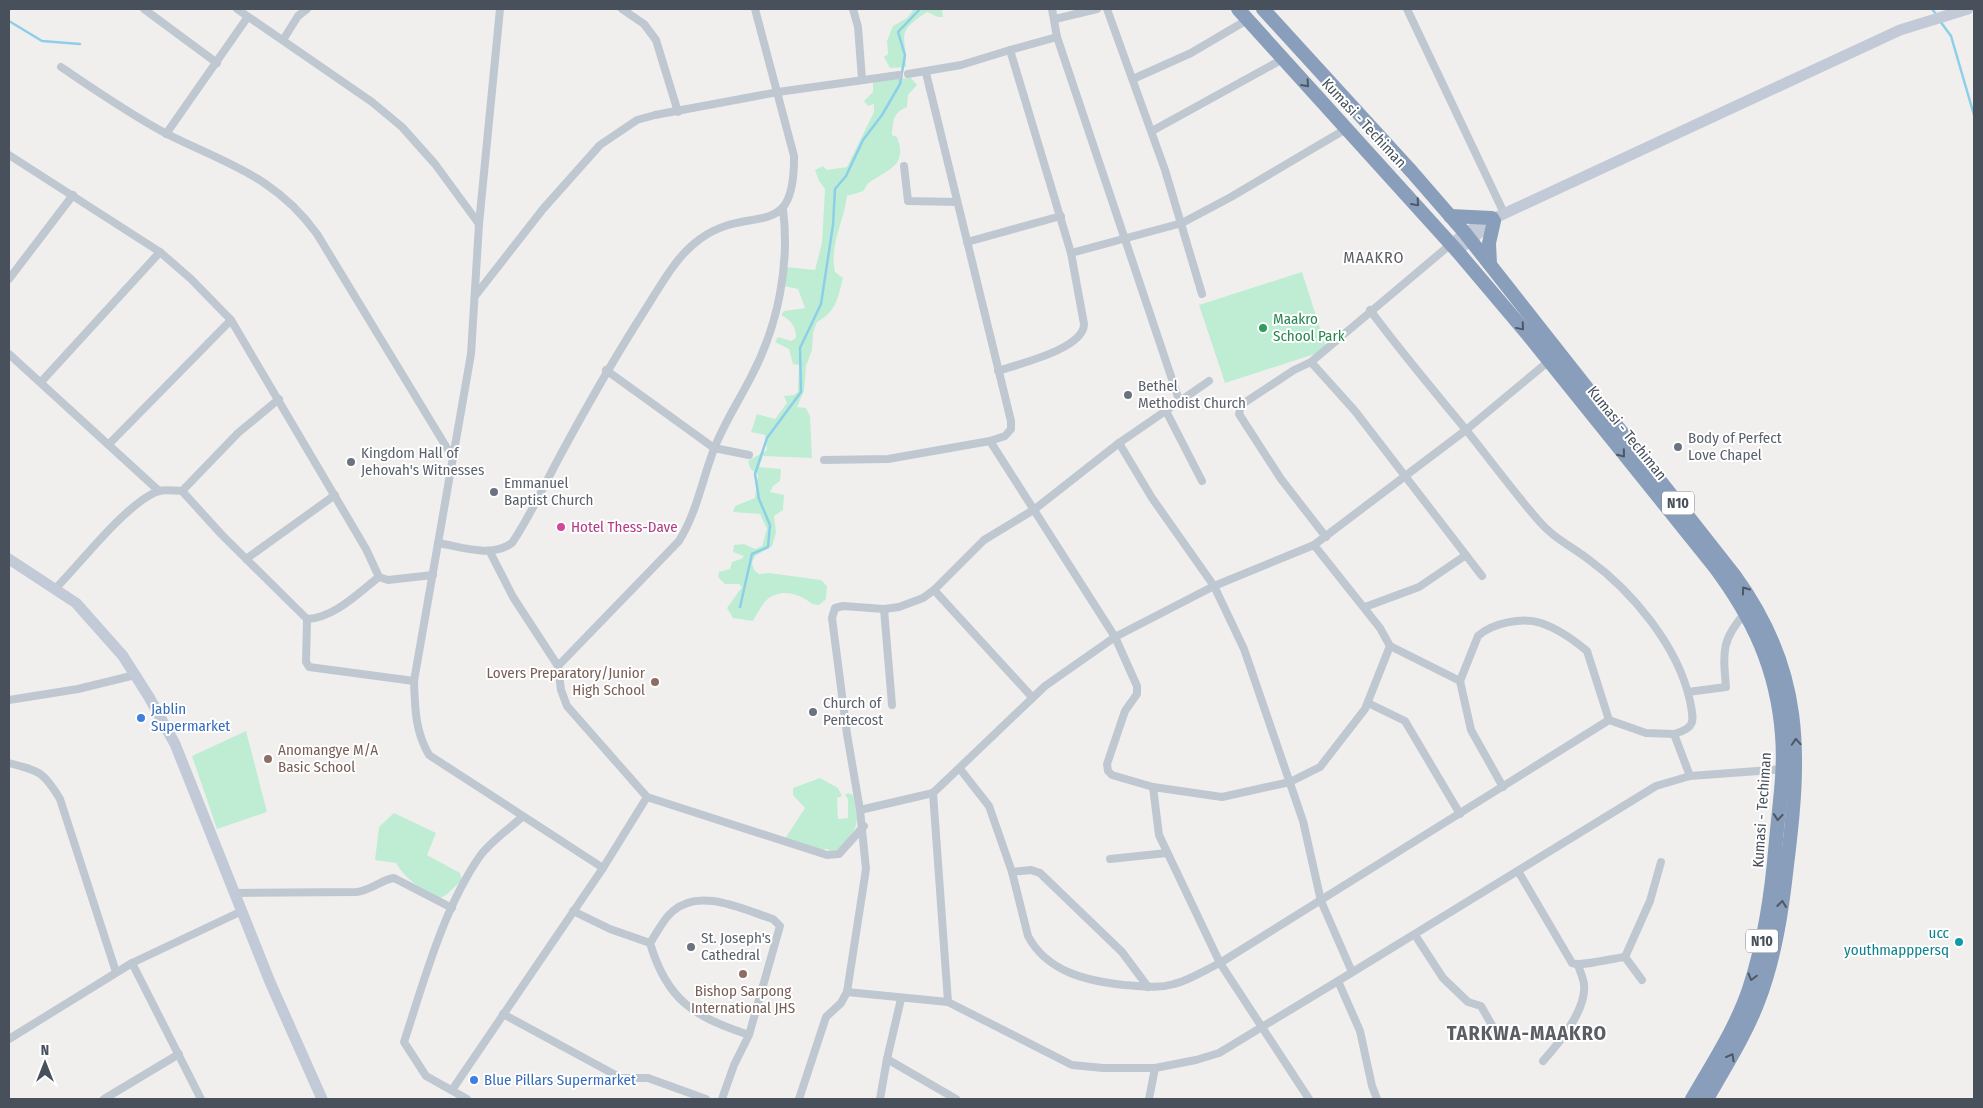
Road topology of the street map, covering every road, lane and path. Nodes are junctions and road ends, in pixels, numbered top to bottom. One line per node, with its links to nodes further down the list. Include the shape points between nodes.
1 (144, 9): 22 (street)
2 (237, 9): 15 (street)
3 (307, 9): 19 (street, via 298,16)
4 (500, 9): 43 (street)
5 (622, 9): 30 (street, via 644,24 656,40)
6 (754, 9): 29 (street)
7 (853, 9): 27 (street, via 858,27)
8 (1052, 9): 16 (street)
9 (1097, 9): 16 (street)
10 (1107, 9): 28 (street)
11 (1238, 9): 17 (highway, Kumasi - Techiman / N10)
12 (1262, 9): 40 (highway, N10)
13 (1407, 9): 41 (street)
14 (1968, 9): 41 (street, via 1900,30)
15 (248, 18): 19 (street); 22 (street)
16 (1055, 19): 18 (street)
17 (1247, 20): 21 (highway, Kumasi - Techiman / N10); 28 (street, via 1191,53)
18 (1057, 37): 20 (street); 45 (street)
19 (284, 40): 43 (street, via 402,127 435,164)
20 (1010, 50): 24 (street); 39 (street)
21 (1283, 59): 31 (highway, Kumasi - Techiman / N10, one-way to 31); 32 (street)
22 (217, 63): 33 (street)
23 (61, 67): 33 (street)
24 (926, 73): 25 (street); 37 (street)
25 (908, 74)
26 (899, 75): 27 (street)
27 (862, 79): 29 (street)
28 (1133, 80): 32 (street)
29 (778, 92): 30 (street); 38 (street, via 794,156 791,194)
30 (678, 112): 53 (street, via 637,120 600,145 543,209)
31 (1346, 129): 42 (street); 47 (highway, Kumasi - Techiman / N10, one-way to 47)
32 (1152, 131): 42 (street)
33 (166, 134): 72 (street, via 235,164 290,202 303,215)
34 (9, 155): 36 (street)
35 (904, 166): 37 (street, via 908,201)
36 (73, 195): 48 (street); 51 (street)
37 (957, 202): 46 (street)
38 (783, 209): 59 (street, via 766,217 723,226 700,239 676,263); 70 (street, via 785,251 774,318 753,373)
39 (1061, 216): 46 (street); 49 (street)
40 (1450, 216): 41 (highway); 44 (highway, N10)
41 (1496, 217): 44 (street); 50 (highway, via 1490,243)
42 (1182, 223): 45 (street); 52 (street)
43 (478, 224): 53 (street)
44 (1467, 236): 47 (street); 50 (highway, N10)
45 (1126, 238): 49 (street); 64 (street)
46 (967, 242): 60 (street)
47 (1454, 247): 54 (street); 57 (highway, Kumasi - Techiman / N10, one-way to 57)
48 (160, 252): 55 (street); 62 (street)
49 (1071, 253): 60 (street, via 1084,324 1082,333 1076,341 1046,356)
50 (1490, 264): 112 (highway, N10, one-way to 50, via 1796,741 1789,688 1768,629 1754,602)
51 (9, 279)
52 (1202, 294)
53 (475, 296): 72 (street, via 471,354)
54 (1370, 310): 58 (street); 66 (street)
55 (231, 320): 63 (street); 69 (street)
56 (9, 354): 62 (street)
57 (1549, 361): 66 (street); 95 (highway, Kumasi - Techiman / N10, one-way to 95, via 1714,566)
58 (1310, 362): 74 (street, via 1355,411); 80 (street, via 1241,405 1239,414 1281,480)
59 (606, 370): 70 (street); 83 (street, via 512,543 502,550)
60 (998, 371): 67 (street, via 1011,429 1005,436)
61 (1209, 381): 64 (street)
62 (42, 382): 69 (street)
63 (279, 399): 76 (street, via 238,433); 78 (street)
64 (1179, 400): 65 (street)
65 (1166, 411): 68 (street); 75 (street)
66 (1466, 430): 74 (street); 103 (street, via 1546,529 1587,558 1635,602 1669,649)
67 (990, 441): 73 (street, via 888,459); 79 (street)
68 (1119, 443): 79 (street); 90 (street, via 1152,498)
69 (109, 444): 77 (street)
70 (714, 448): 71 (street); 99 (street, via 698,502 679,541)
71 (749, 455)
72 (453, 458): 81 (street)
73 (824, 460)
74 (1404, 476): 80 (street); 84 (street)
75 (1202, 482)
76 (182, 490): 77 (street); 85 (street)
77 (160, 491): 91 (street, via 113,526)
78 (335, 495): 85 (street); 89 (street)
79 (1035, 509): 92 (street, via 984,540); 97 (street)
80 (1326, 537): 82 (street)
81 (438, 543): 83 (street); 87 (street)
82 (1314, 545): 90 (street); 93 (street)
83 (490, 552): 99 (street, via 513,597)
84 (1466, 555): 88 (street); 93 (street, via 1419,587)
85 (246, 558): 96 (street)
86 (9, 559): 91 (street)
87 (433, 575): 89 (street); 101 (street)
88 (1482, 576)
89 (379, 578): 96 (street, via 332,612)
90 (1214, 586): 97 (street); 114 (street, via 1244,650)
91 (56, 588): 100 (street, via 100,628)
92 (934, 590): 94 (street, via 909,604); 104 (street)
93 (1364, 607): 98 (street)
94 (884, 608): 107 (street); 119 (street, via 843,606 835,608 832,618)
95 (1746, 612): 103 (street, via 1732,628 1725,647 1726,687); 112 (highway, Kumasi - Techiman / N10, via 1772,675)
96 (307, 619): 101 (street, via 306,662 309,667)
97 (1115, 637): 104 (street, via 1060,673); 115 (street, via 1137,691 1125,711 1106,768 1112,775)
98 (1390, 646): 102 (street); 106 (street)
99 (558, 666): 118 (street, via 567,706)
100 (135, 675): 105 (street, via 78,689); 129 (street, via 175,744)
101 (414, 681): 121 (street, via 418,730 429,755)
102 (1460, 681): 108 (street, via 1478,636 1484,631 1503,623 1539,622 1587,651); 116 (street, via 1471,730)
103 (1688, 692): 109 (street, via 1692,724 1687,730)
104 (1032, 698): 111 (street)
105 (9, 700)
106 (1368, 703): 114 (street, via 1320,767); 120 (street, via 1405,721)
107 (892, 704)
108 (1609, 720): 109 (street, via 1646,733); 116 (street)
109 (1674, 734): 113 (street)
110 (9, 762): 140 (street, via 34,769 49,781 60,799)
111 (960, 769): 117 (street); 128 (street, via 989,806)
112 (1790, 769): 113 (street); 170 (highway, Kumasi - Techiman / N10, one-way to 170, via 1767,920 1752,981 1736,1020); 171 (highway, N10, one-way to 112, via 1751,1018 1766,974 1781,913)
113 (1690, 776): 127 (street, via 1656,786)
114 (1290, 782): 115 (street, via 1222,797); 130 (street, via 1308,841)
115 (1153, 787): 123 (street, via 1157,828)
116 (1502, 787): 120 (street)
117 (933, 792): 119 (street); 147 (street)
118 (647, 797): 122 (street, via 827,855 839,854); 126 (street)
119 (860, 810): 122 (street)
120 (1460, 814): 130 (street)
121 (522, 817): 126 (street); 131 (street, via 481,855)
122 (864, 826): 145 (street, via 865,882)
123 (1168, 853): 124 (street); 138 (street)
124 (1110, 858)
125 (1661, 862): 136 (street, via 1650,901)
126 (603, 868): 133 (street)
127 (1518, 870): 134 (street); 139 (street, via 1572,963)
128 (1012, 872): 144 (street, via 1030,870 1040,873 1122,952); 144 (street, via 1028,936 1041,954 1080,978)
129 (234, 893): 131 (street, via 363,892 376,883 394,878); 132 (street)
130 (1321, 901): 138 (street); 141 (street)
131 (452, 908): 157 (street, via 404,1042 426,1076)
132 (242, 911): 137 (street); 160 (street)
133 (573, 911): 135 (street); 148 (street)
134 (1415, 935): 141 (street); 150 (street, via 1443,978 1468,1002 1481,1006)
135 (650, 943): 151 (street, via 662,976 680,1001 716,1024); 151 (street, via 671,912 692,902 717,902 778,922 780,932)
136 (1625, 957): 139 (street); 142 (street)
137 (132, 963): 140 (street); 153 (street)
138 (1220, 963): 144 (street, via 1174,984); 149 (street)
139 (1578, 965): 155 (street, via 1584,996 1566,1035)
140 (116, 972): 152 (street)
141 (1352, 972): 143 (street)
142 (1642, 980)
143 (1338, 982): 149 (street); 169 (street, via 1360,1031)
144 (1148, 987)
145 (847, 992): 146 (street); 164 (street, via 826,1017)
146 (901, 999): 147 (street); 154 (street)
147 (948, 1002): 156 (street, via 1072,1065)
148 (503, 1014): 157 (street); 162 (street, via 621,1078 648,1078)
149 (1262, 1026): 156 (street, via 1210,1056); 168 (street)
150 (1497, 1034)
151 (749, 1036): 163 (street)
152 (9, 1039)
153 (179, 1054): 158 (street); 159 (street)
154 (887, 1058): 165 (street); 166 (street)
155 (1543, 1061)
156 (1155, 1068): 167 (street)
157 (452, 1090): 161 (street)
158 (104, 1099)
159 (201, 1099)
160 (322, 1099)
161 (467, 1099)
162 (706, 1099)
163 (722, 1099)
164 (799, 1099)
165 (880, 1099)
166 (956, 1099)
167 (1149, 1099)
168 (1310, 1099)
169 (1377, 1099)
170 (1692, 1099)
171 (1707, 1099)

